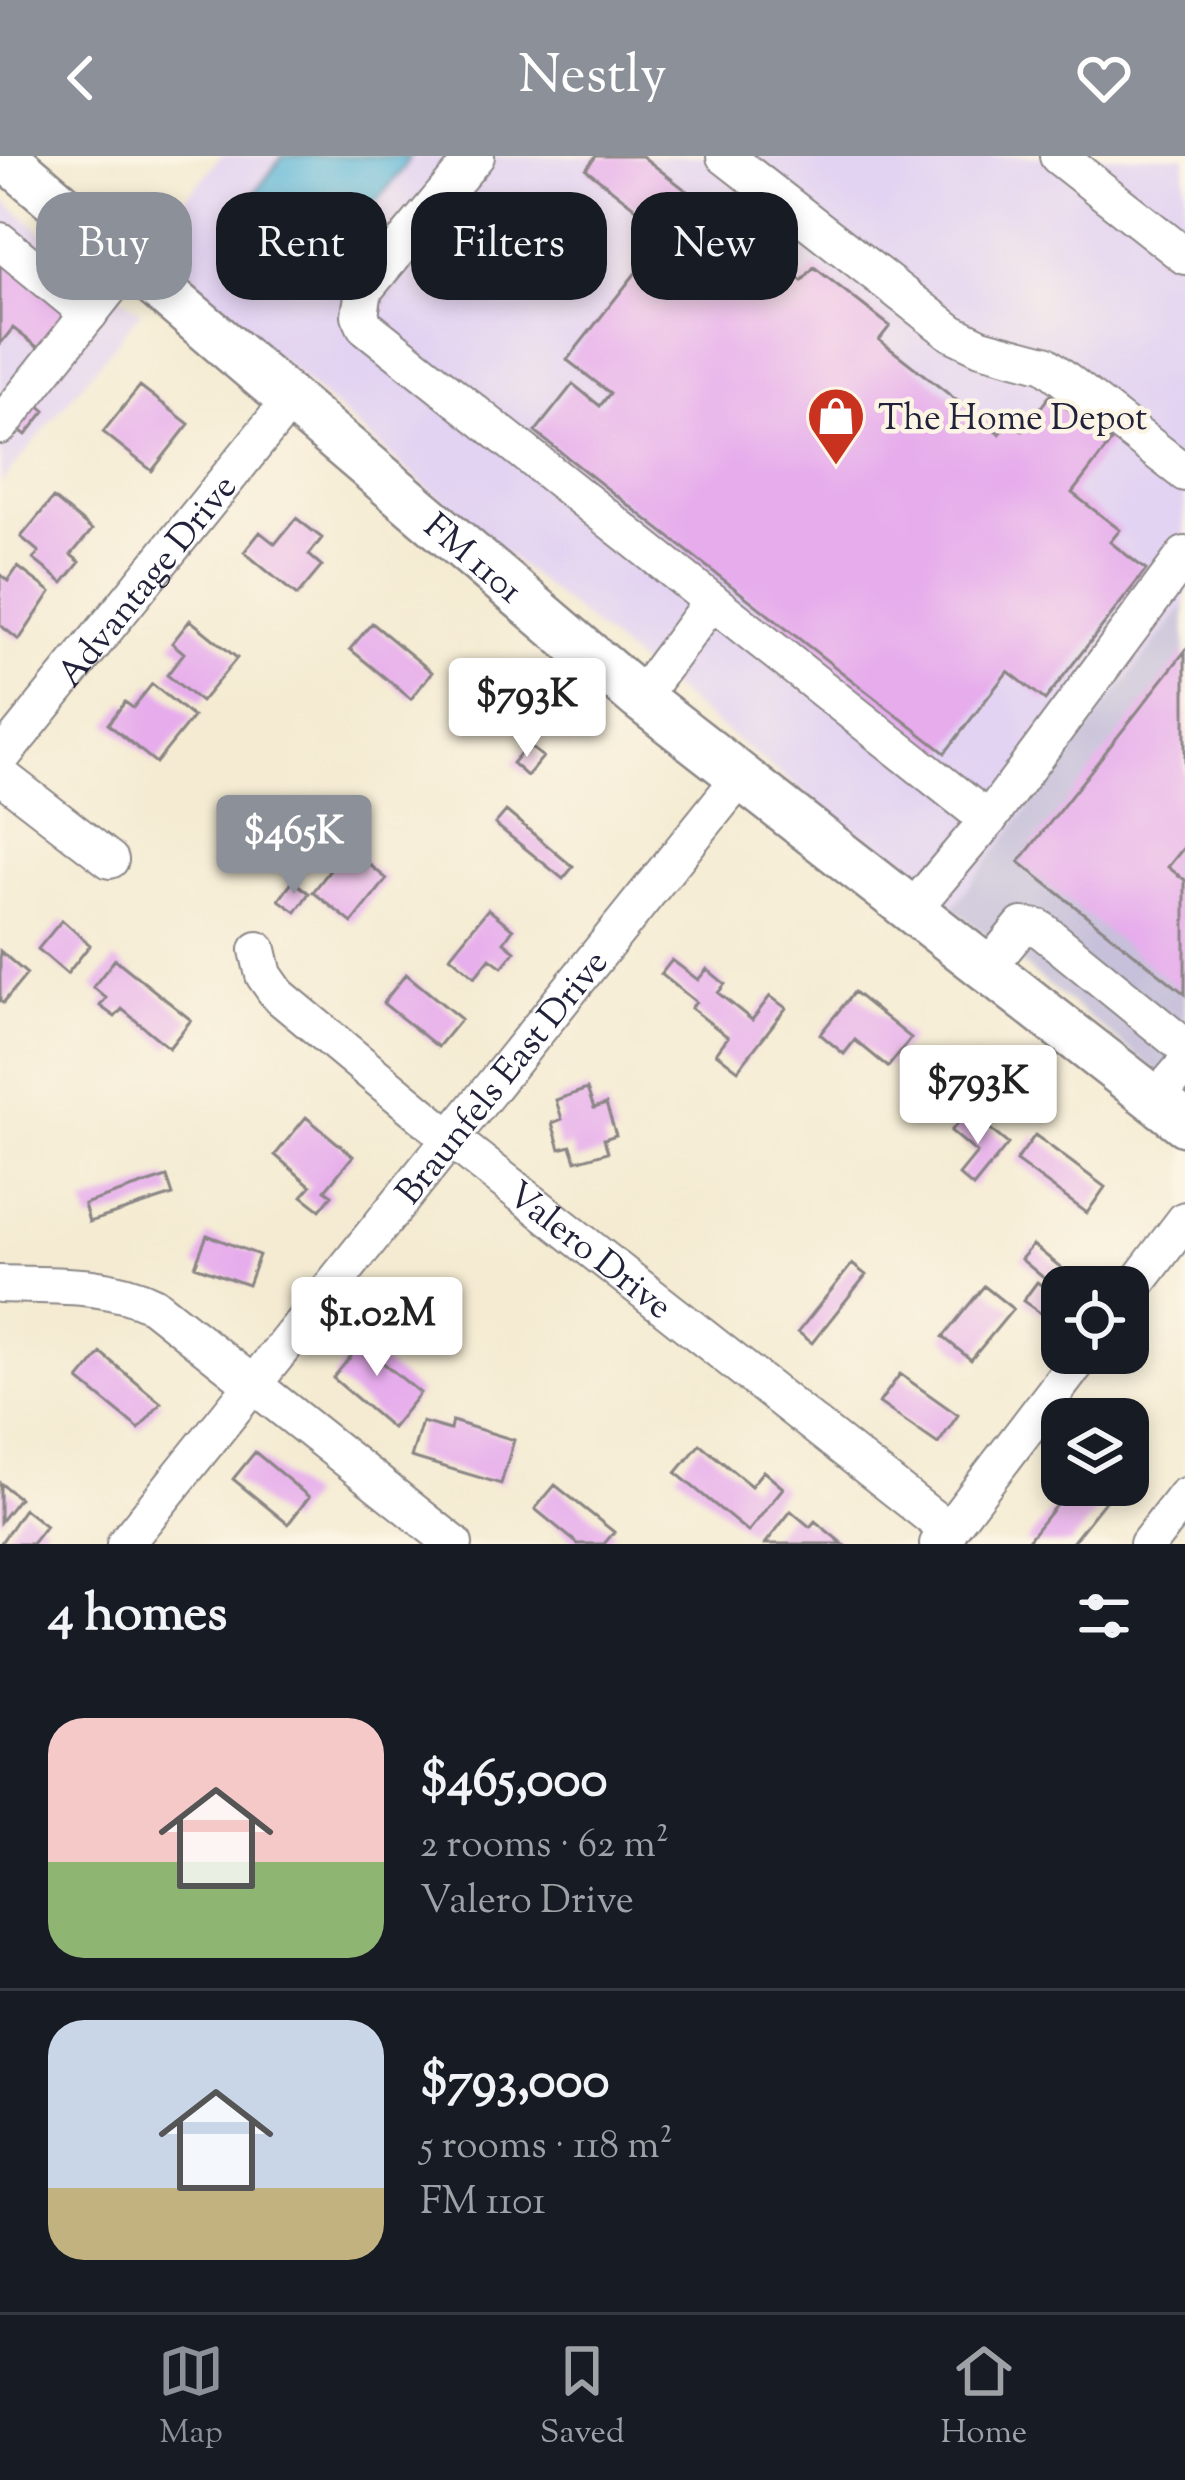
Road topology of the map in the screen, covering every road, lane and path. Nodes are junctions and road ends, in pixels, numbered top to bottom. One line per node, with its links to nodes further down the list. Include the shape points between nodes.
1 (476, 156): 15 (street, via 364,290 365,326)
2 (725, 156): 13 (street, via 952,333 1045,364)
3 (1058, 156): 7 (street)
4 (6, 166): 5 (main road, FM 1101 / FM 1101)
5 (39, 192)
6 (0, 241): 10 (street)
7 (1185, 256)
8 (100, 300): 10 (street)
9 (173, 300): 11 (main road, FM 1101 / FM 1101)
10 (89, 314): 12 (street)
11 (291, 400): 16 (main road, FM 1101 / FM 1101); 17 (street, Advantage Drive)
12 (0, 426)
13 (1185, 473)
14 (1185, 555): 20 (street)
15 (712, 601): 16 (street); 20 (street)
16 (640, 698): 19 (main road, FM 1101 / FM 1101)
17 (0, 759)
18 (0, 775): 21 (street)
19 (739, 778): 22 (main road, FM 1101 / FM 1101); 28 (street, Braunfels East Drive)
20 (988, 820): 22 (street)
21 (110, 860)
22 (912, 910): 24 (main road, FM 1101 / FM 1101)
23 (258, 950): 28 (street, Valero Drive, via 278,995)
24 (986, 970): 25 (street, via 1022,926 1039,928); 27 (main road, FM 1101 / FM 1101)
25 (1185, 1047)
26 (1185, 1065): 27 (street)
27 (1170, 1112)
28 (450, 1138): 33 (street, Braunfels East Drive); 35 (street, Valero Drive)
29 (1185, 1220): 30 (street)
30 (1149, 1267)
31 (0, 1284): 33 (street, via 136,1297)
32 (1068, 1374): 35 (street)
33 (252, 1381): 36 (street, Braunfels East Drive); 37 (street)
34 (1185, 1496): 38 (street)
35 (944, 1538)
36 (125, 1544)
37 (454, 1544)
38 (1148, 1544)

